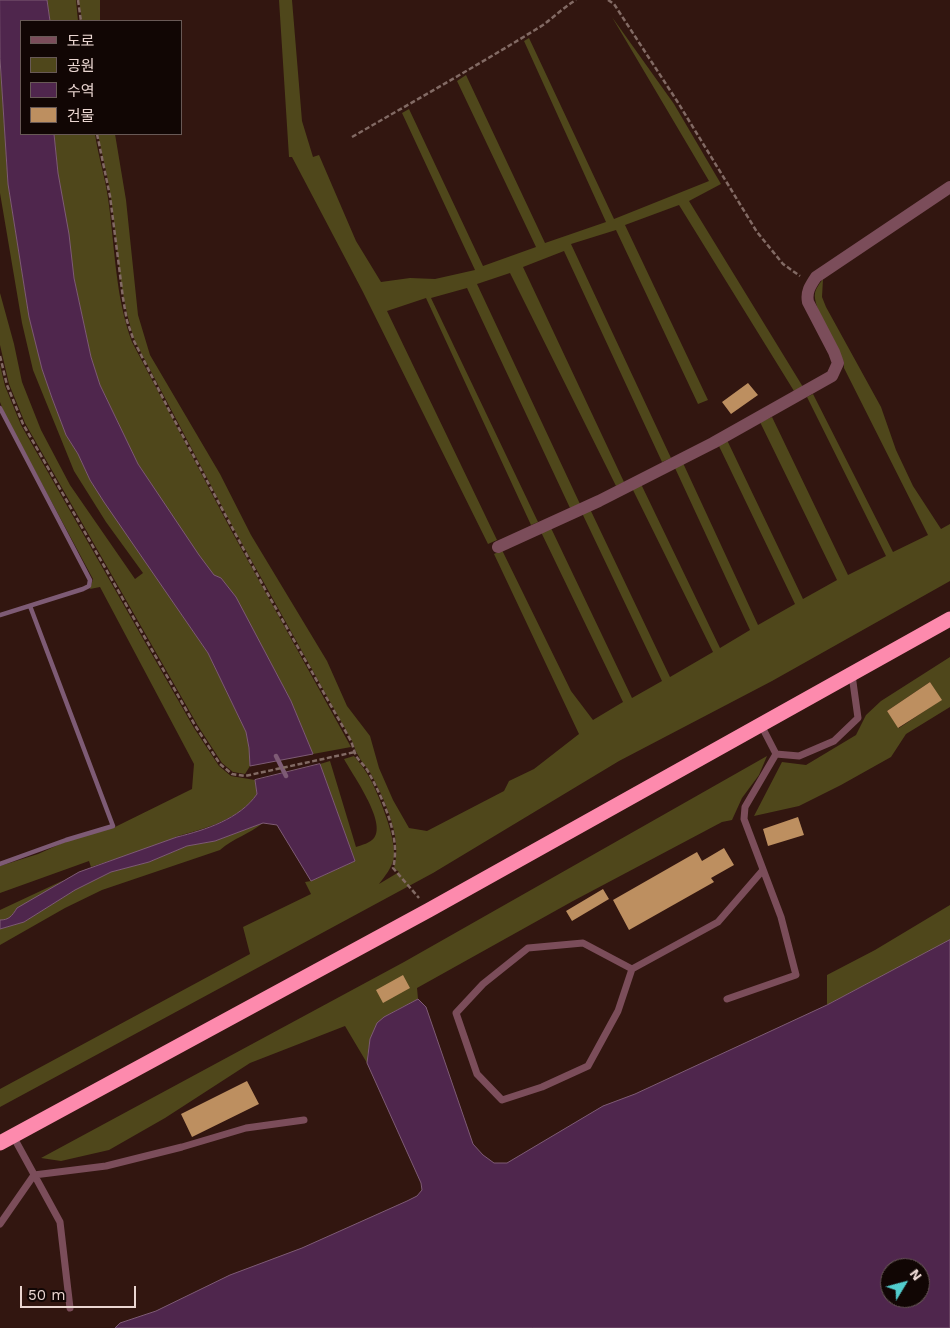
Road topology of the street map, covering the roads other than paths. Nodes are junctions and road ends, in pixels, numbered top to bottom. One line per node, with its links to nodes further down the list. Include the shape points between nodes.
1 (950, 187): 2 (street, via 816,277 807,296 838,363 832,376 714,443)
2 (498, 546)
3 (950, 619): 4 (highway)
4 (852, 675): 5 (highway); 6 (lane, via 858,718 826,745 799,756)
5 (761, 725): 6 (lane); 11 (highway, via 429,910)
6 (776, 754): 7 (lane, via 745,807 744,819)
7 (763, 870): 8 (lane, via 718,922); 9 (lane, via 781,917 796,975)
8 (632, 969): 8 (lane, via 584,943 528,948 483,984 456,1013 477,1074 502,1100 542,1087 588,1066 618,1011)
9 (727, 999)
10 (304, 1120): 12 (lane, via 246,1128 106,1166)
11 (6, 1139): 12 (lane)
12 (34, 1175): 13 (lane); 14 (lane, via 60,1222)
13 (0, 1224)
14 (70, 1308)

